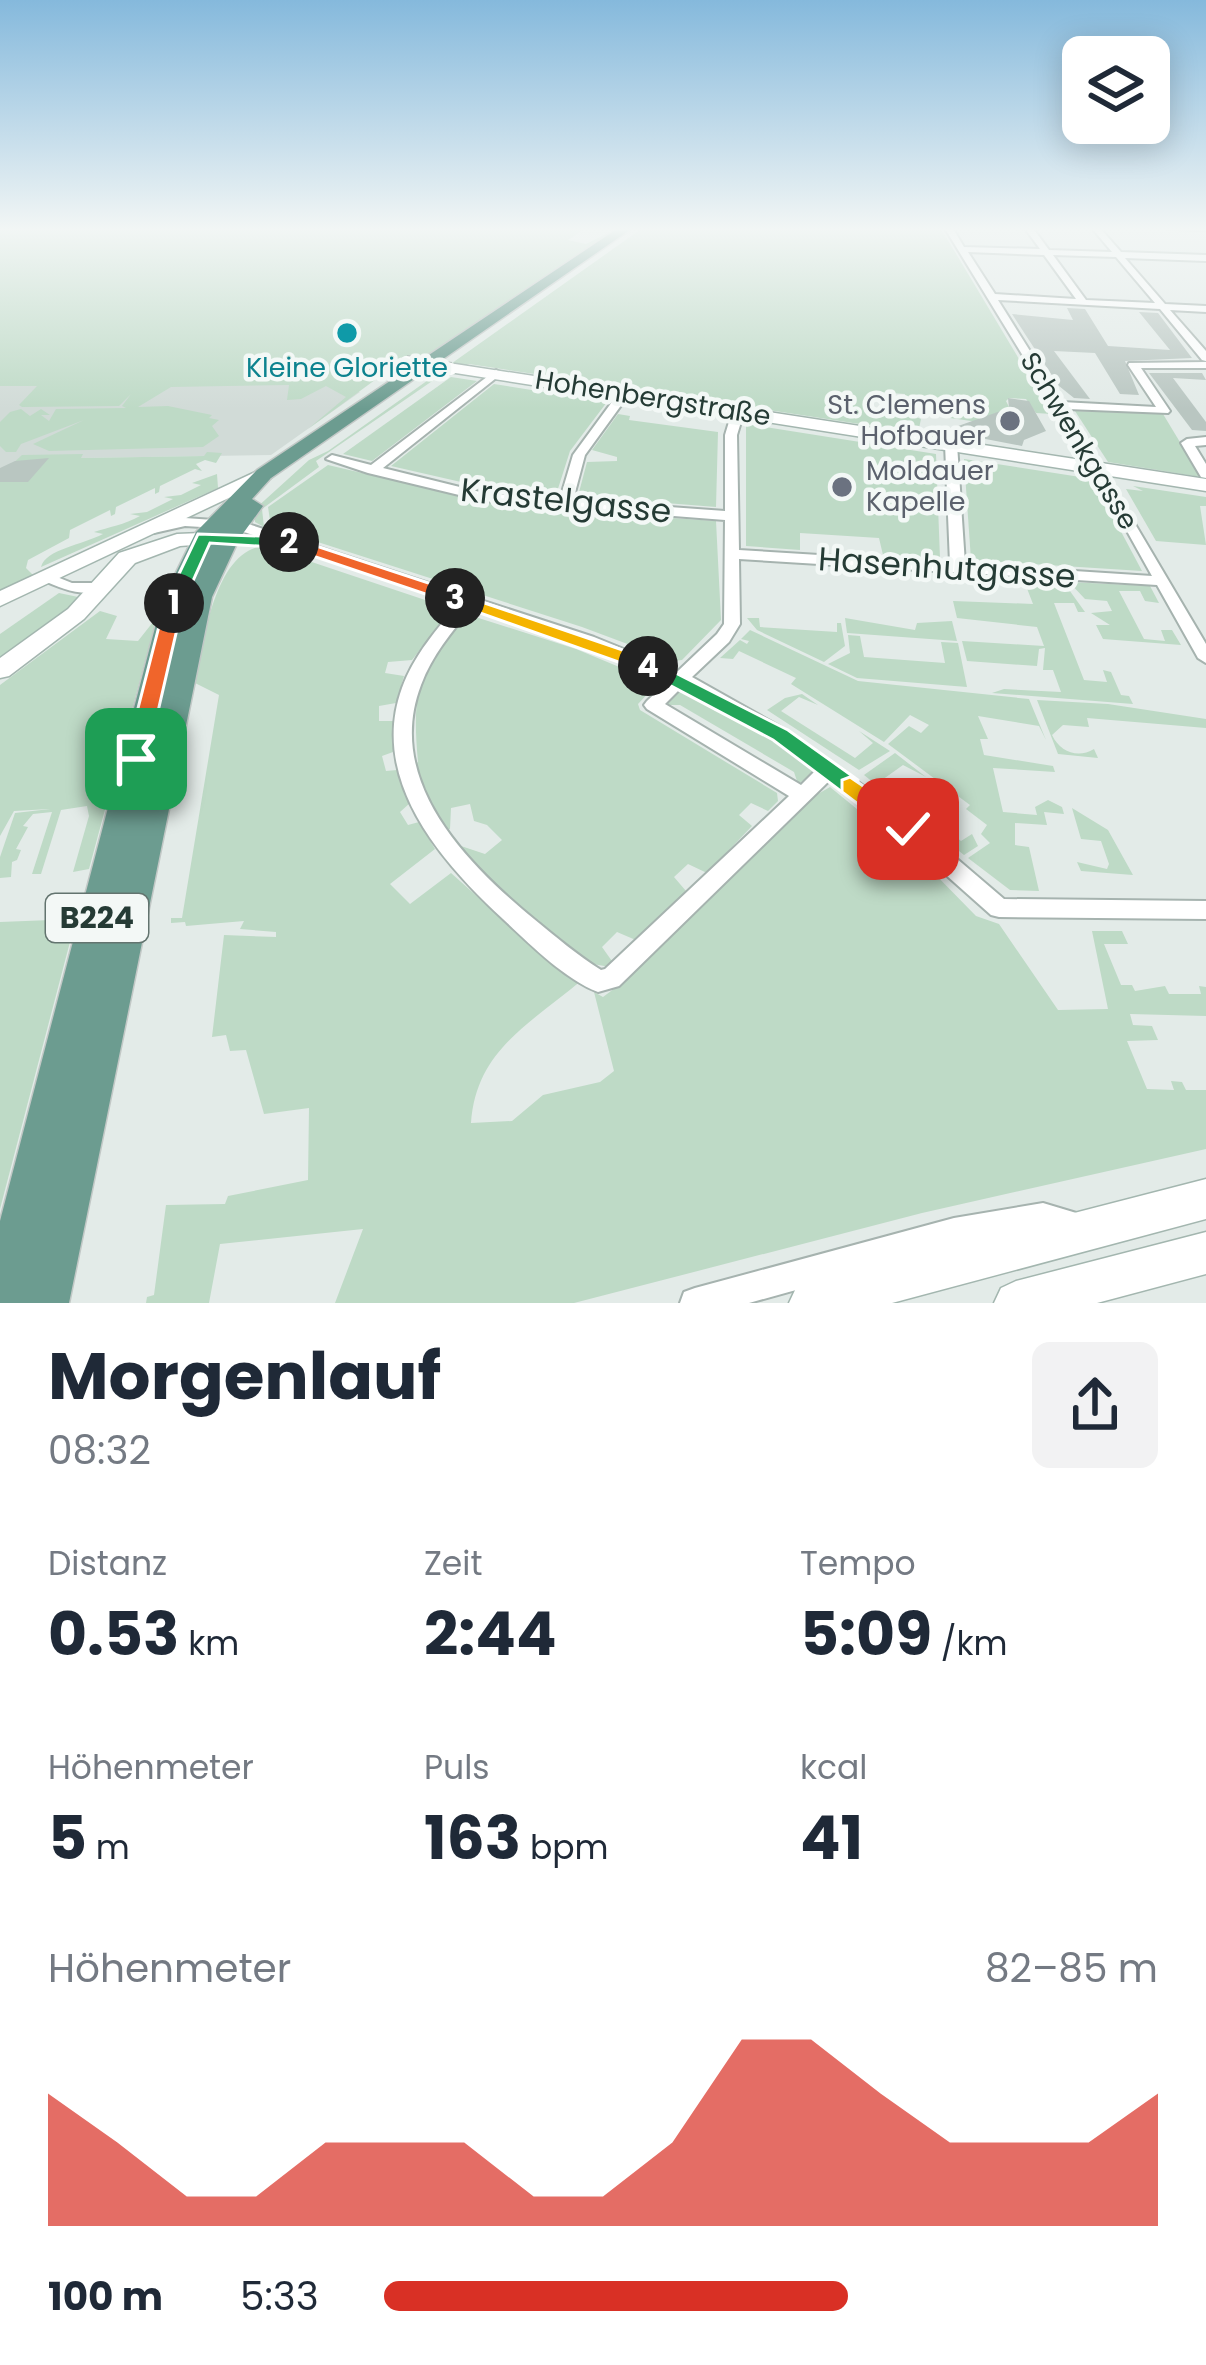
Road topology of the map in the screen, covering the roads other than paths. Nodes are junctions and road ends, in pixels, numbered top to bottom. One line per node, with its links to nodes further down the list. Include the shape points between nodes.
1 (541, 288): 23 (main road, B224)
2 (549, 288): 23 (main road, B224)
3 (985, 288): 6 (street, Schwenkgasse)
4 (1073, 288): 7 (street)
5 (1148, 288): 8 (street)
6 (991, 297): 7 (street); 15 (street, Schwenkgasse)
7 (1083, 302): 8 (street)
8 (1163, 306): 9 (street); 11 (street)
9 (1206, 308)
10 (404, 362): 12 (street, bridge)
11 (1206, 362): 15 (street, via 1196,369 1132,365 1164,410)
12 (453, 369): 13 (street, Hohenbergstraße)
13 (493, 376): 14 (street, Hohenbergstraße); 21 (street)
14 (624, 394): 16 (street, Hohenbergstraße); 25 (street, via 580,454)
15 (1058, 405): 20 (street, Schwenkgasse)
16 (738, 412): 18 (street, Hohenbergstraße); 26 (street)
17 (1206, 441): 22 (street, via 1187,443)
18 (951, 444): 20 (street, Hohenbergstraße); 31 (street)
19 (332, 459): 21 (street, Krastelgasse)
20 (1098, 468): 24 (street, Hohenbergstraße); 34 (street, Schwenkgasse)
21 (374, 470): 25 (street, Krastelgasse, via 484,497)
22 (1206, 474)
23 (272, 475): 27 (main road, B224); 28 (street)
24 (1206, 485)
25 (565, 506): 26 (street, Krastelgasse)
26 (732, 515): 29 (street)
27 (221, 531): 28 (street, via 182,523); 33 (street, via 141,550); 36 (street, via 282,539); 46 (main road, B224, via 175,601); 47 (main road, B224, via 178,682)
28 (136, 535): 30 (street)
29 (731, 554): 31 (street, Hasenhutgasse); 39 (street, via 729,631)
30 (80, 562): 32 (street); 33 (street, via 99,564)
31 (958, 567): 34 (street, Hasenhutgasse)
32 (47, 577): 33 (street, via 69,587); 35 (street)
33 (106, 580): 38 (street, via 76,614)
34 (1162, 581): 37 (street, Schwenkgasse)
35 (0, 599)
36 (468, 602): 39 (street); 41 (street, via 431,642 407,694 402,747 412,794 475,884 598,981 611,980)
37 (1206, 658)
38 (0, 670)
39 (680, 678): 40 (street); 41 (street, via 653,705)
40 (828, 770): 41 (street); 42 (street, via 999,908)
41 (799, 793)
42 (1206, 910)
43 (1206, 1199): 44 (street)
44 (1092, 1229): 48 (street, via 1043,1217 998,1223); 49 (street)
45 (1206, 1253): 50 (street)
46 (3, 1303)
47 (45, 1303)
48 (694, 1303)
49 (811, 1303)
50 (1016, 1303)

